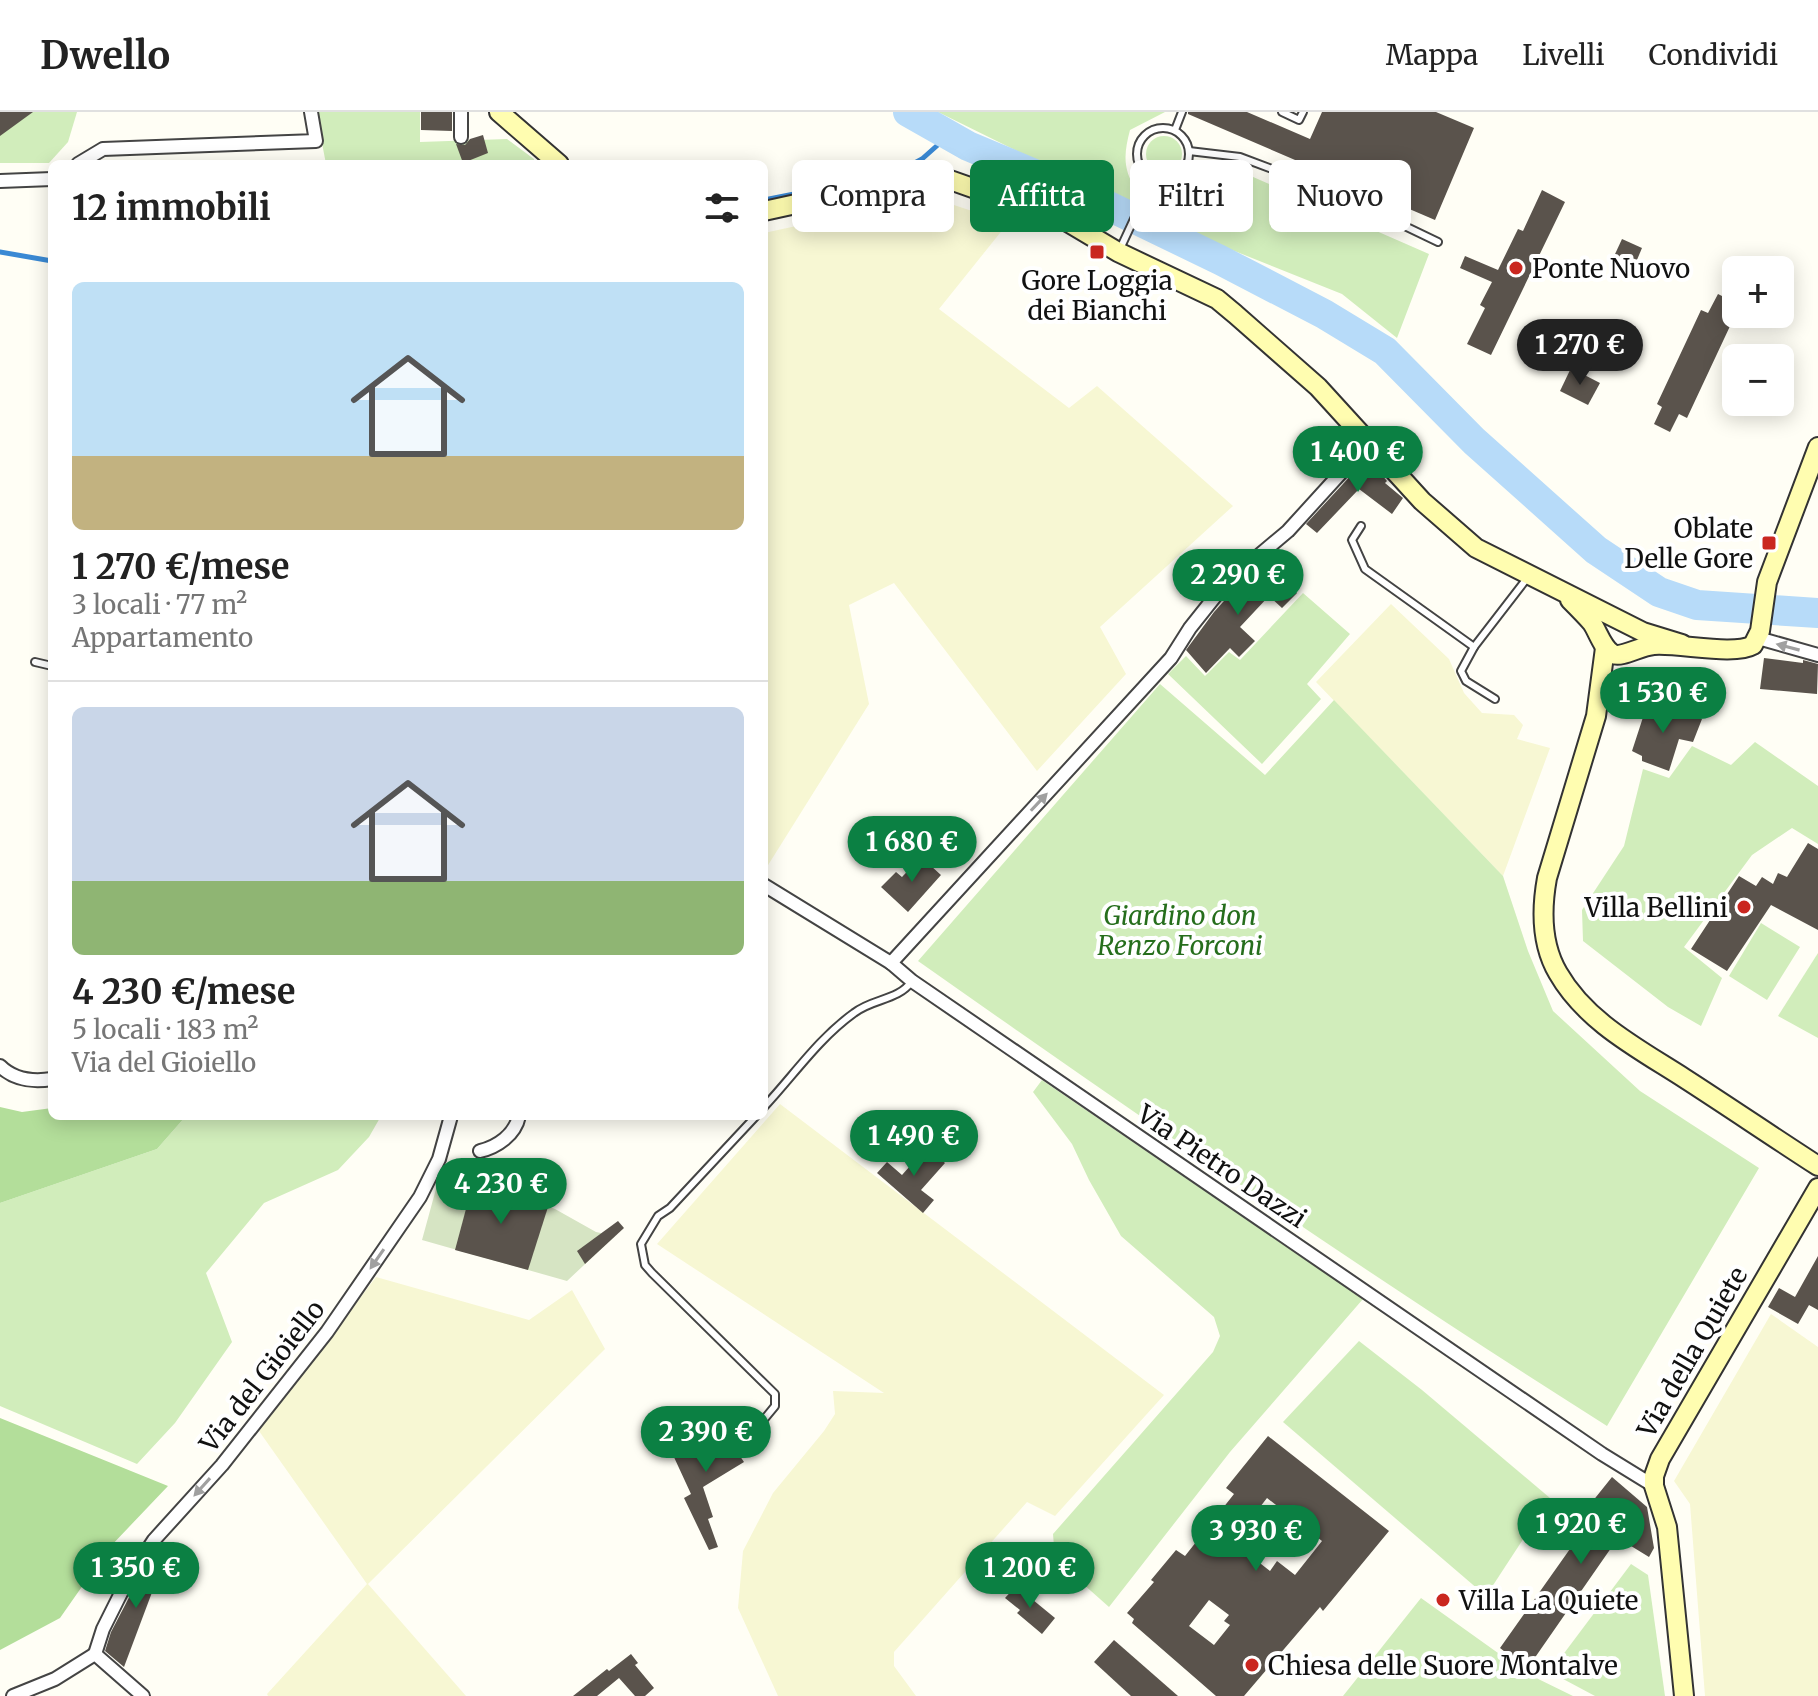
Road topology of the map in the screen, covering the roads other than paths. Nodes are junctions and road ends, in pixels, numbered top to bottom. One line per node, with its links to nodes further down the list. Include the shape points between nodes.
1 (311, 112): 10 (street, via 316,141 103,149)
2 (461, 112): 8 (street)
3 (499, 112): 11 (main road)
4 (1182, 112): 7 (lane)
5 (1282, 112): 6 (lane, via 1299,120)
6 (1303, 112)
7 (1175, 130): 9 (lane); 12 (lane, via 1158,128 1144,136)
8 (461, 137)
9 (1189, 151): 13 (lane); 18 (lane, via 1240,157 1336,193)
10 (85, 160)
11 (554, 160)
12 (1139, 160)
13 (1189, 160)
14 (48, 179): 15 (street)
15 (0, 181)
16 (768, 210): 19 (main road, via 933,174)
17 (1130, 227): 19 (lane)
18 (1438, 242)
19 (1122, 244): 20 (main road, via 1217,299 1318,387)
20 (1369, 442): 23 (main road, via 1422,501 1468,541); 37 (street, one-way to 20, via 1171,658 1225,584 1288,531)
21 (1818, 447): 26 (main road, via 1767,582)
22 (1361, 526): 29 (lane, via 1352,540 1365,569)
23 (1531, 574): 24 (main road); 29 (lane)
24 (1556, 588): 25 (main road); 28 (main road, via 1582,611)
25 (1628, 624): 27 (main road); 28 (main road, via 1610,625); 30 (main road, via 1637,639)
26 (1759, 634): 27 (main road, via 1753,645 1740,650); 31 (street, one-way to 26)
27 (1682, 644): 30 (main road)
28 (1604, 645): 30 (main road, via 1617,655); 35 (main road)
29 (1474, 647): 34 (lane, via 1463,663 1462,676)
30 (1631, 651): 35 (main road, via 1614,674)
31 (1818, 655)
32 (35, 662): 33 (lane)
33 (48, 665)
34 (1495, 699)
35 (1596, 716): 46 (main road, via 1543,900 1543,926 1553,963 1575,997 1608,1028)
36 (768, 887): 37 (street, Via Pietro Dazzi)
37 (891, 963): 38 (street, Via Pietro Dazzi)
38 (912, 981): 41 (lane, via 904,992 857,1010 817,1045); 49 (street, Via Pietro Dazzi)
39 (0, 1066): 40 (street, via 10,1076)
40 (48, 1080)
41 (768, 1102)
42 (450, 1120): 50 (street, Via del Gioiello, one-way to 50, via 420,1197 327,1332 222,1465 154,1540 127,1581)
43 (518, 1120): 45 (street, via 496,1147)
44 (752, 1120): 48 (lane, via 658,1216 641,1244 652,1273 775,1394 775,1406)
45 (480, 1151)
46 (1818, 1166)
47 (1818, 1188): 49 (main road, Via della Quiete, via 1660,1459)
48 (742, 1446)
49 (1654, 1486): 53 (main road, via 1667,1527)
50 (95, 1654): 51 (street, via 55,1679); 52 (street)
51 (13, 1696)
52 (143, 1696)
53 (1684, 1696)

